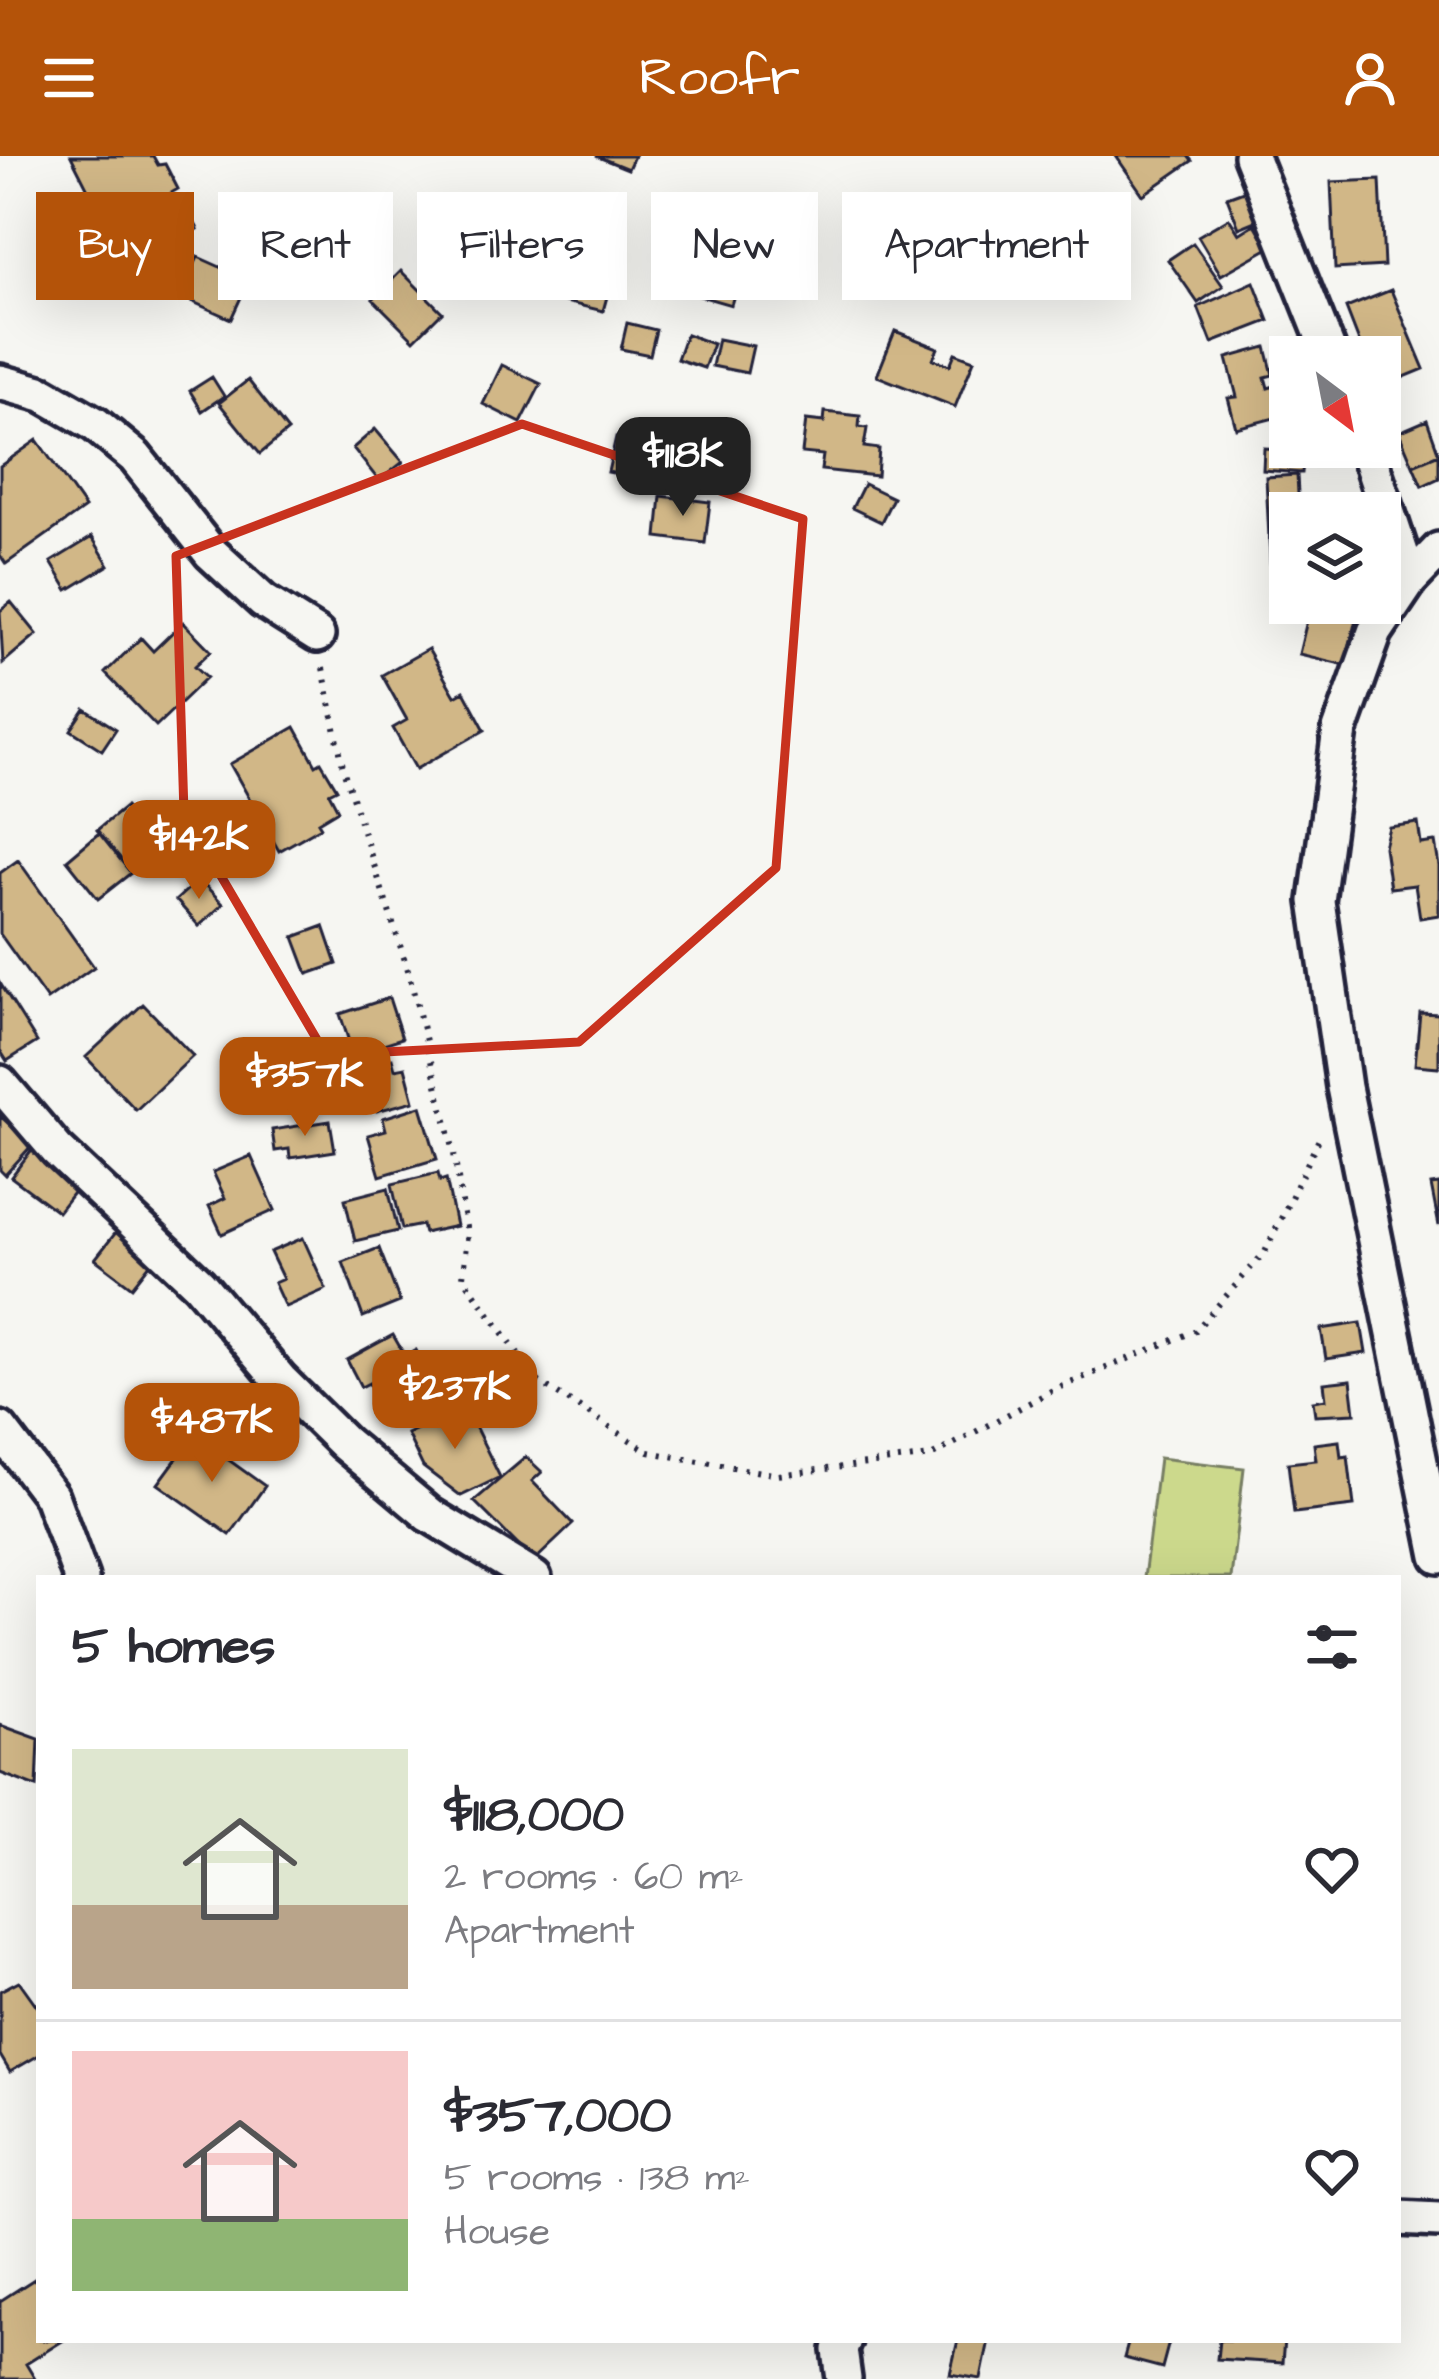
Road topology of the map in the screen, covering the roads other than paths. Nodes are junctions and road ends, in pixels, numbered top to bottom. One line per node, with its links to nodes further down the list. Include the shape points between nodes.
1 (1251, 156): 3 (street)
2 (1286, 156): 3 (street)
3 (1268, 194): 4 (street)
4 (1323, 336)
5 (0, 382): 9 (street, via 43,394 95,424 136,457 211,554 262,601)
6 (1373, 468): 8 (street)
7 (1439, 550): 8 (street)
8 (1410, 580): 12 (street, via 1375,632 1340,730 1317,901 1344,1087)
9 (316, 635)
10 (0, 1083): 14 (street, via 344,1443 430,1515)
11 (0, 1429): 13 (street, via 51,1496)
12 (1439, 1556)
13 (80, 1575)
14 (529, 1575)
15 (1401, 2218): 16 (street)
16 (1439, 2220)
17 (843, 2343): 18 (street)
18 (844, 2379)

